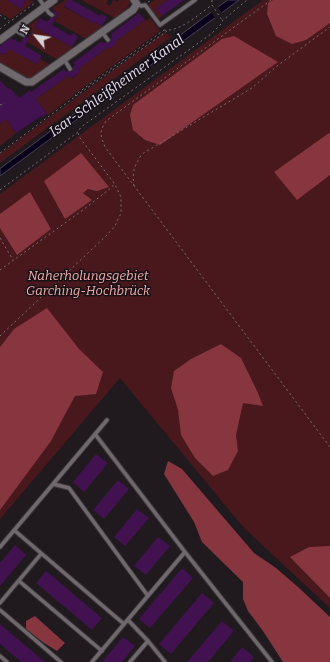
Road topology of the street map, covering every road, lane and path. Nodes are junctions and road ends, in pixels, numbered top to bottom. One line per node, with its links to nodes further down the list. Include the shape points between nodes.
1 (40, 0): 9 (lane); 13 (path)
2 (54, 0): 9 (street)
3 (195, 0): 7 (lane, via 160,25 145,5 141,6)
4 (212, 0): 8 (path)
5 (248, 0): 12 (path)
6 (271, 0): 29 (path, via 106,121 101,130 105,147)
7 (135, 2): 17 (street, via 133,10)
8 (212, 6): 12 (path); 27 (path, via 181,27 164,30)
9 (45, 7): 10 (lane); 16 (street)
10 (52, 14)
11 (0, 15): 13 (path)
12 (222, 21): 26 (path, via 211,34 81,127)
13 (10, 22): 15 (path); 16 (path)
14 (330, 27): 29 (path, via 252,88 142,154 135,164)
15 (0, 29)
16 (15, 29): 18 (lane); 19 (street)
17 (102, 32): 20 (lane); 21 (street)
18 (24, 35)
19 (0, 40)
20 (108, 40)
21 (64, 59): 22 (street, via 32,82 26,82); 23 (lane)
22 (0, 67)
23 (70, 69)
24 (5, 103): 25 (path)
25 (0, 105)
26 (78, 132): 28 (path); 30 (path)
27 (0, 152)
28 (114, 183): 32 (path, via 83,210); 34 (path, via 121,197 121,213 115,226)
29 (134, 186): 37 (path)
30 (0, 190)
31 (0, 238): 32 (path)
32 (14, 260): 33 (path)
33 (0, 270)
34 (0, 336)
35 (107, 420): 36 (lane)
36 (96, 434): 38 (lane); 41 (lane)
37 (330, 447)
38 (54, 484): 39 (lane); 44 (lane, via 69,488)
39 (14, 530): 40 (lane); 42 (lane)
40 (0, 547)
41 (185, 552): 44 (lane); 57 (lane)
42 (41, 554): 43 (lane); 48 (lane)
43 (19, 581): 45 (lane); 50 (lane)
44 (148, 596): 47 (lane)
45 (0, 603)
46 (0, 610): 53 (lane)
47 (128, 620): 48 (lane); 49 (lane)
48 (124, 624): 50 (lane)
49 (148, 641): 55 (lane); 56 (lane)
50 (102, 651): 54 (lane)
51 (0, 656): 52 (lane)
52 (7, 662)
53 (61, 662)
54 (92, 662)
55 (130, 662)
56 (165, 662)
57 (272, 662)

